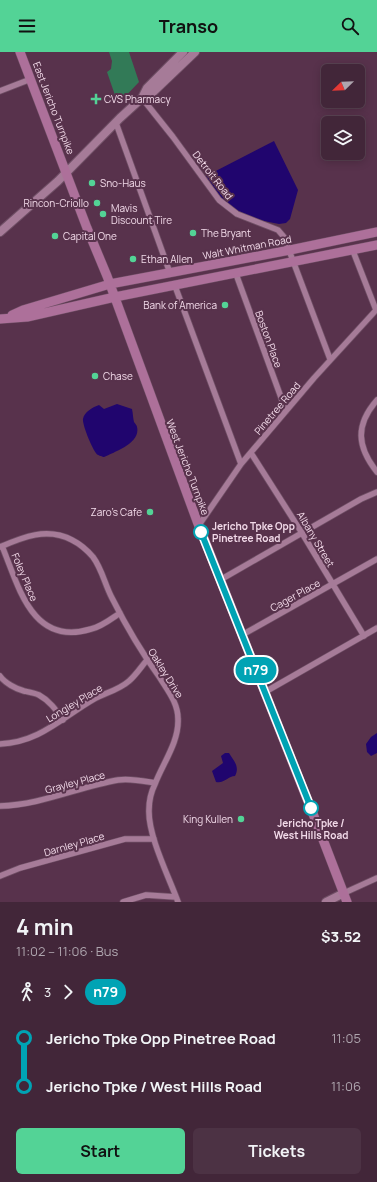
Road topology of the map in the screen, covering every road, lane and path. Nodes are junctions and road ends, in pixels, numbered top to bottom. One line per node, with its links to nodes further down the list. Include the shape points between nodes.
1 (20, 52): 4 (main road, East Jericho Turnpike)
2 (183, 52): 6 (street, via 147,88)
3 (196, 52): 6 (street, via 151,94)
4 (31, 79): 5 (street); 8 (main road, East Jericho Turnpike)
5 (0, 91)
6 (142, 98): 7 (street); 12 (street, Detroit Road, via 219,200 237,214 278,230)
7 (116, 123): 8 (street); 15 (street)
8 (66, 173): 9 (street); 17 (main road, West Jericho Turnpike)
9 (0, 232)
10 (377, 232): 12 (main road, Walt Whitman Road)
11 (377, 245): 13 (main road, Walt Whitman Road)
12 (290, 250): 14 (street, Detroit Road); 15 (main road, Walt Whitman Road)
13 (353, 250): 14 (main road, Walt Whitman Road); 20 (street)
14 (294, 262): 16 (main road, Walt Whitman Road); 22 (street, Detroit Road)
15 (170, 273): 17 (main road, Walt Whitman Road)
16 (236, 274): 18 (main road, Walt Whitman Road); 24 (street, Boston Place)
17 (110, 284): 19 (main road, West Jericho Turnpike); 21 (main road, Walt Whitman Road)
18 (175, 286): 19 (main road, Walt Whitman Road); 26 (street)
19 (115, 298): 21 (main road, Walt Whitman Road, via 27,317); 29 (main road, West Jericho Turnpike)
20 (376, 310): 22 (street, Pinetree Road)
21 (3, 318)
22 (330, 359): 24 (street, Pinetree Road)
23 (377, 400): 27 (street, via 368,410 361,434 364,452)
24 (286, 411): 25 (street, Pinetree Road)
25 (251, 453): 26 (street, Pinetree Road); 30 (street, Albany Street)
26 (241, 464): 29 (street, Pinetree Road)
27 (377, 472)
28 (377, 492): 30 (street)
29 (198, 525): 33 (main road, West Jericho Turnpike)
30 (302, 532): 33 (street); 34 (street, Albany Street)
31 (1, 547): 35 (street, Oakley Drive, via 18,539 46,534 60,535 78,543 94,558); 35 (street, Foley Place, via 29,609 37,619 48,626 75,633 92,629)
32 (377, 559): 34 (street, Cager Place)
33 (220, 580): 37 (main road, West Jericho Turnpike)
34 (333, 584): 37 (street, Cager Place); 38 (street, Albany Street)
35 (120, 613): 39 (street, Oakley Drive)
36 (377, 628): 38 (street)
37 (242, 635): 41 (main road, West Jericho Turnpike)
38 (364, 636): 41 (street)
39 (147, 660): 42 (street, Longley Place, via 128,682 94,699); 44 (street, Oakley Drive, via 171,694 179,718 173,742)
40 (0, 676): 42 (street, via 21,690 38,694 49,701)
41 (265, 692): 49 (main road, West Jericho Turnpike)
42 (63, 720): 43 (street, Longley Place, via 45,732 23,741)
43 (0, 744)
44 (155, 783): 45 (street, Grayley Place, via 119,780 27,804); 46 (street, Oakley Drive, via 149,810)
45 (0, 806)
46 (154, 839): 47 (street, Darnley Place, via 125,839); 50 (street, Oakley Drive)
47 (0, 876)
48 (377, 878): 49 (street)
49 (345, 898): 52 (street)
50 (177, 900): 51 (street, via 146,895)
51 (123, 902)
52 (326, 902)

